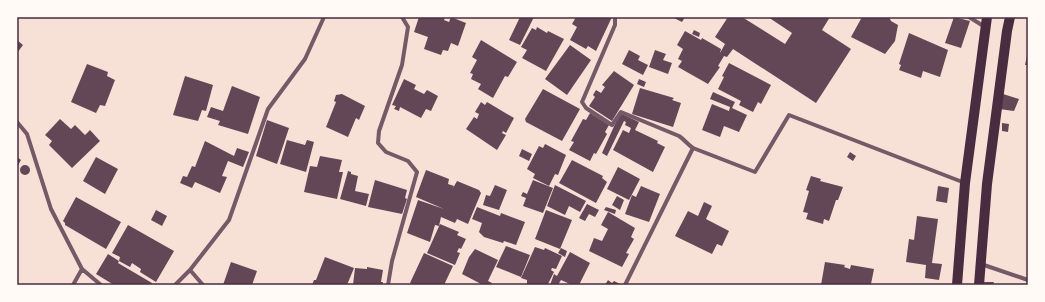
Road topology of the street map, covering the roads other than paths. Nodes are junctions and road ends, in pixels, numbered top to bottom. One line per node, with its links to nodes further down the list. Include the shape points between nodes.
1 (324, 17): 12 (street, via 305,59 268,109 229,220)
2 (402, 17): 18 (street, via 408,27 402,65 379,131 378,143 386,152 408,161 417,172 392,260)
3 (615, 17): 8 (street, via 615,25 582,102 586,108 612,125 621,112 679,136)
4 (969, 17): 6 (street)
5 (1010, 17): 10 (main road, via 987,184)
6 (986, 22): 9 (main road)
7 (17, 122): 11 (street, via 27,134 51,209)
8 (693, 148): 9 (street, via 755,172 789,115); 19 (street)
9 (965, 183): 20 (main road)
10 (979, 264): 13 (street); 21 (main road)
11 (82, 269): 14 (street); 15 (street)
12 (190, 270): 16 (street); 17 (street)
13 (1028, 280)
14 (73, 285)
15 (101, 285)
16 (174, 285)
17 (203, 285)
18 (388, 285)
19 (625, 285)
20 (957, 285)
21 (979, 285)

